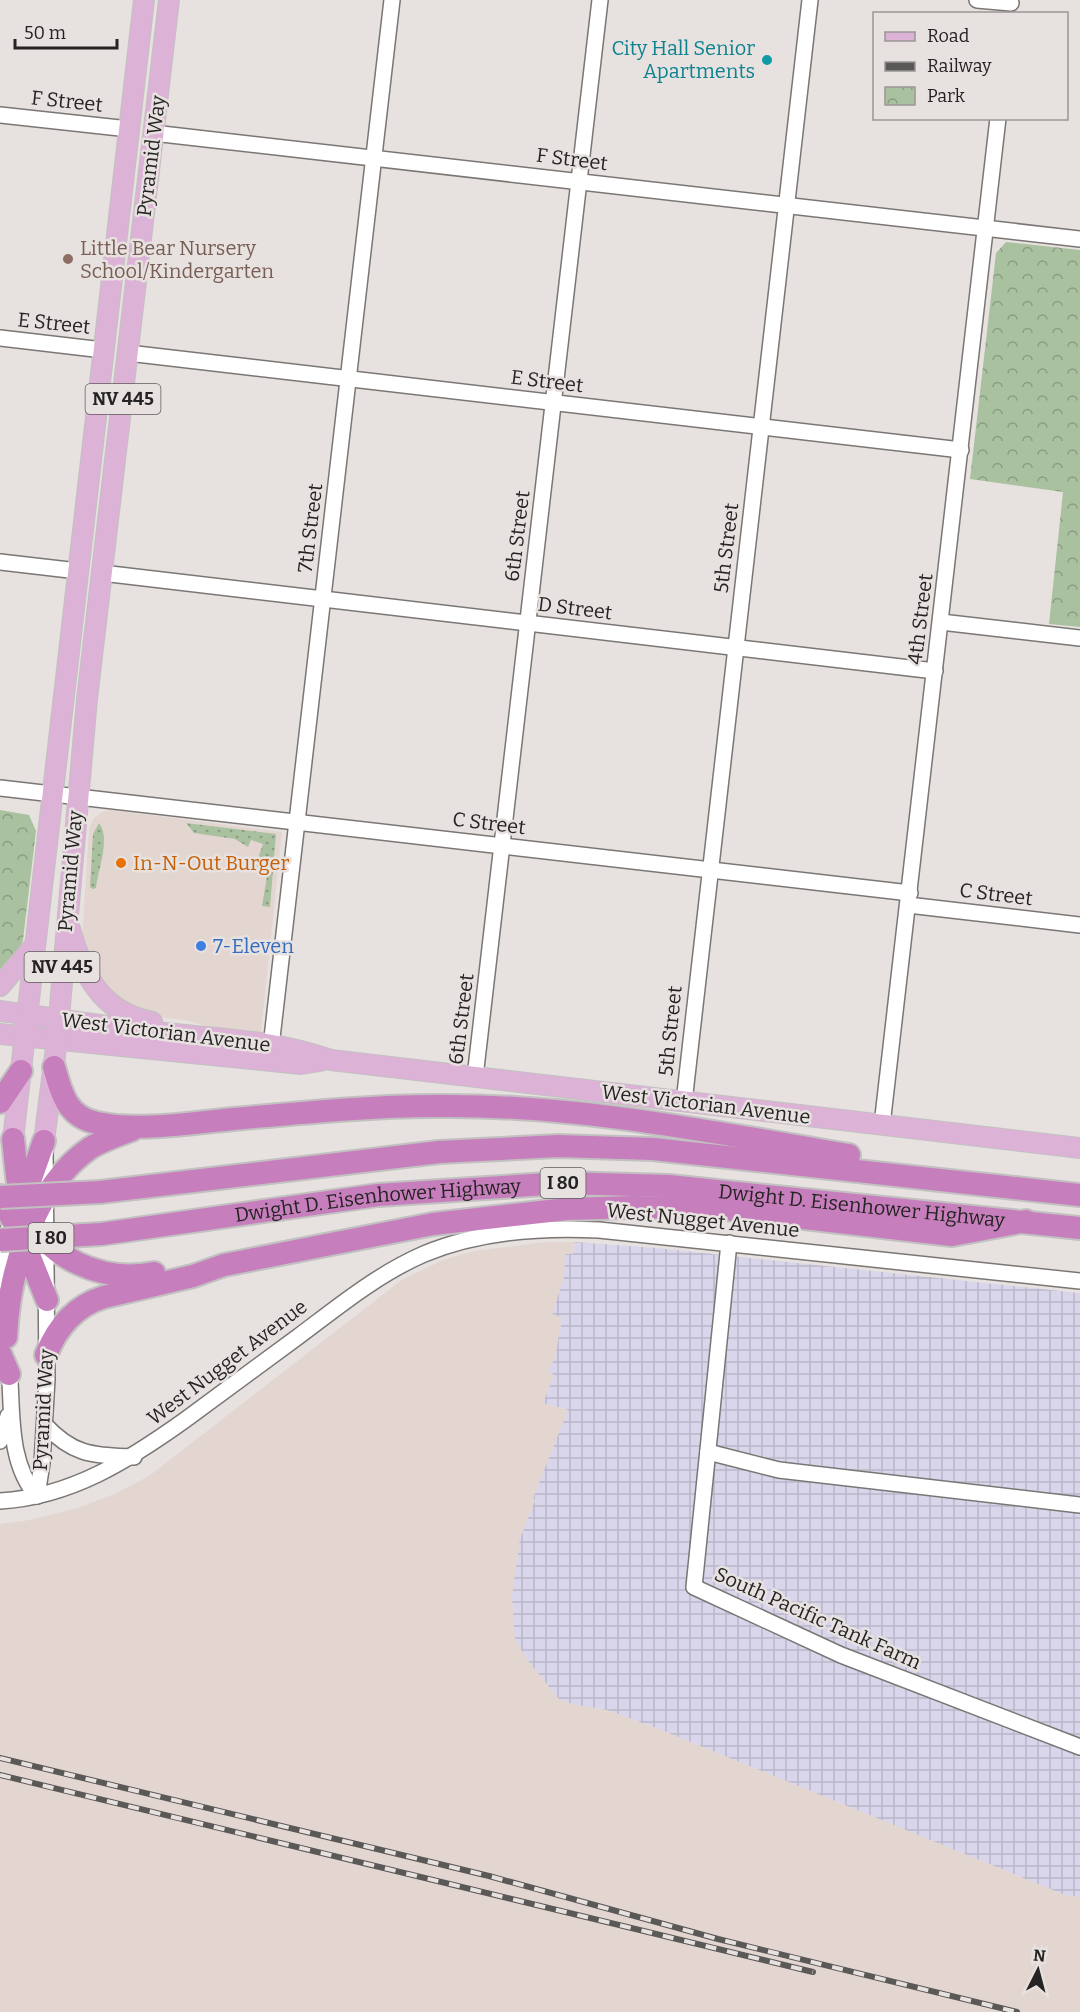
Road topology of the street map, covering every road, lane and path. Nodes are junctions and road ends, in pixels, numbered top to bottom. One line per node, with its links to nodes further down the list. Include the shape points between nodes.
1 (144, 0): 10 (main road, Pyramid Way / NV 445)
2 (169, 0): 11 (main road, Pyramid Way / NV 445)
3 (392, 0): 12 (street, 7th Street)
4 (600, 0): 13 (street, 6th Street)
5 (810, 0): 14 (street, 5th Street)
6 (977, 0): 7 (street)
7 (1010, 6)
8 (0, 115): 10 (street, F Street)
9 (998, 120): 15 (street, 4th Street)
10 (129, 129): 18 (main road, Pyramid Way / NV 445)
11 (153, 133): 12 (street, F Street); 19 (main road, Pyramid Way / NV 445)
12 (374, 158): 13 (street, F Street); 20 (street, 7th Street)
13 (579, 181): 14 (street, F Street); 21 (street, 6th Street)
14 (786, 205): 15 (street, F Street); 22 (street, 5th Street)
15 (986, 228): 16 (street, F Street); 23 (street, 4th Street)
16 (1080, 239)
17 (0, 338): 18 (street, E Street)
18 (103, 350): 25 (main road, Pyramid Way / NV 445)
19 (128, 353): 20 (street, E Street); 26 (main road, Pyramid Way / NV 445)
20 (349, 379): 21 (street, E Street); 27 (street, 7th Street)
21 (553, 403): 22 (street, E Street); 29 (street, 6th Street)
22 (761, 427): 23 (street, E Street); 31 (street, 5th Street)
23 (961, 450): 28 (street, 4th Street)
24 (0, 562): 25 (street)
25 (78, 572): 34 (main road, Pyramid Way / NV 445)
26 (102, 573): 27 (street, D Street); 34 (main road, Pyramid Way / NV 445)
27 (323, 601): 29 (street, D Street); 35 (street, 7th Street)
28 (941, 622): 30 (street); 32 (street, 4th Street)
29 (527, 624): 31 (street, D Street); 36 (street, 6th Street)
30 (1080, 638)
31 (735, 648): 32 (street, D Street); 37 (street, 5th Street)
32 (935, 671): 38 (street, 4th Street)
33 (0, 788): 34 (street, C Street)
34 (64, 796): 35 (street, C Street); 39 (main road, Pyramid Way / NV 445); 41 (main road, Pyramid Way / NV 445)
35 (297, 822): 36 (street, C Street); 50 (street, 7th Street)
36 (502, 846): 37 (street, C Street); 53 (street, 6th Street)
37 (710, 870): 38 (street, C Street); 55 (street, 5th Street)
38 (909, 899): 40 (street, C Street); 56 (street, 4th Street)
39 (66, 915): 45 (main road, Pyramid Way / NV 445); 47 (main road, via 84,972 111,1005 138,1019)
40 (1080, 925)
41 (35, 945): 42 (main road); 44 (main road, Pyramid Way / NV 445)
42 (0, 986)
43 (0, 1011): 44 (main road, West Victorian Avenue)
44 (27, 1015): 45 (main road, West Victorian Avenue); 48 (main road, Pyramid Way / NV 445)
45 (58, 1018): 47 (main road, West Victorian Avenue); 49 (main road, Pyramid Way / NV 445)
46 (0, 1034): 48 (main road, West Victorian Avenue)
47 (213, 1035): 50 (main road, West Victorian Avenue)
48 (25, 1037): 49 (main road, West Victorian Avenue); 52 (main road, Pyramid Way / NV 445)
49 (57, 1040): 50 (main road, West Victorian Avenue); 51 (main road, Pyramid Way / NV 445)
50 (270, 1052): 53 (main road, West Victorian Avenue, via 301,1064 331,1060)
51 (54, 1067): 57 (highway, via 62,1095 79,1116 102,1124); 59 (main road, Pyramid Way / NV 445)
52 (21, 1071): 54 (highway); 58 (main road, Pyramid Way / NV 445)
53 (475, 1077): 55 (main road, West Victorian Avenue)
54 (0, 1102)
55 (684, 1102): 56 (main road, West Victorian Avenue)
56 (882, 1125): 60 (main road, West Victorian Avenue)
57 (145, 1126): 61 (highway, via 366,1108 537,1109 632,1120 872,1159); 63 (highway, via 92,1147 66,1168)
58 (13, 1140): 65 (highway)
59 (44, 1141): 63 (street, Pyramid Way / NV 445); 65 (highway)
60 (1080, 1148)
61 (948, 1179): 62 (highway, Dwight D. Eisenhower Highway / I 80); 65 (highway, Dwight D. Eisenhower Highway / I 80, bridge, via 652,1149 558,1146 417,1154 100,1192)
62 (1080, 1195)
63 (46, 1198): 65 (highway)
64 (1026, 1221): 65 (highway, Dwight D. Eisenhower Highway / I 80, bridge, via 669,1186 563,1183 378,1195 101,1234); 66 (highway, Dwight D. Eisenhower Highway / I 80); 68 (highway, via 952,1235 725,1209 567,1209 433,1224)
65 (14, 1222): 68 (highway, via 77,1263 115,1275); 70 (highway); 71 (highway)
66 (1080, 1228)
67 (729, 1243): 69 (street, West Nugget Avenue); 77 (street, South Pacific Tank Farm); 78 (street, West Nugget Avenue, via 574,1229 500,1234 442,1247 366,1286)
68 (224, 1265): 72 (highway, via 92,1301 62,1325)
69 (1080, 1281)
70 (47, 1300): 72 (street, Pyramid Way)
71 (3, 1345): 73 (highway)
72 (46, 1355): 75 (street, Pyramid Way)
73 (9, 1374): 74 (street, Pyramid Way)
74 (10, 1410): 76 (street); 79 (street, Pyramid Way, via 21,1472)
75 (45, 1425): 78 (street, via 73,1449 92,1455); 79 (street, Pyramid Way)
76 (0, 1441)
77 (708, 1452): 81 (street, via 779,1470); 82 (street, South Pacific Tank Farm, via 694,1587 841,1655)
78 (134, 1457): 79 (street, West Nugget Avenue, via 85,1480)
79 (37, 1496): 80 (street, West Nugget Avenue)
80 (0, 1502)
81 (1080, 1505)
82 (1080, 1747)

